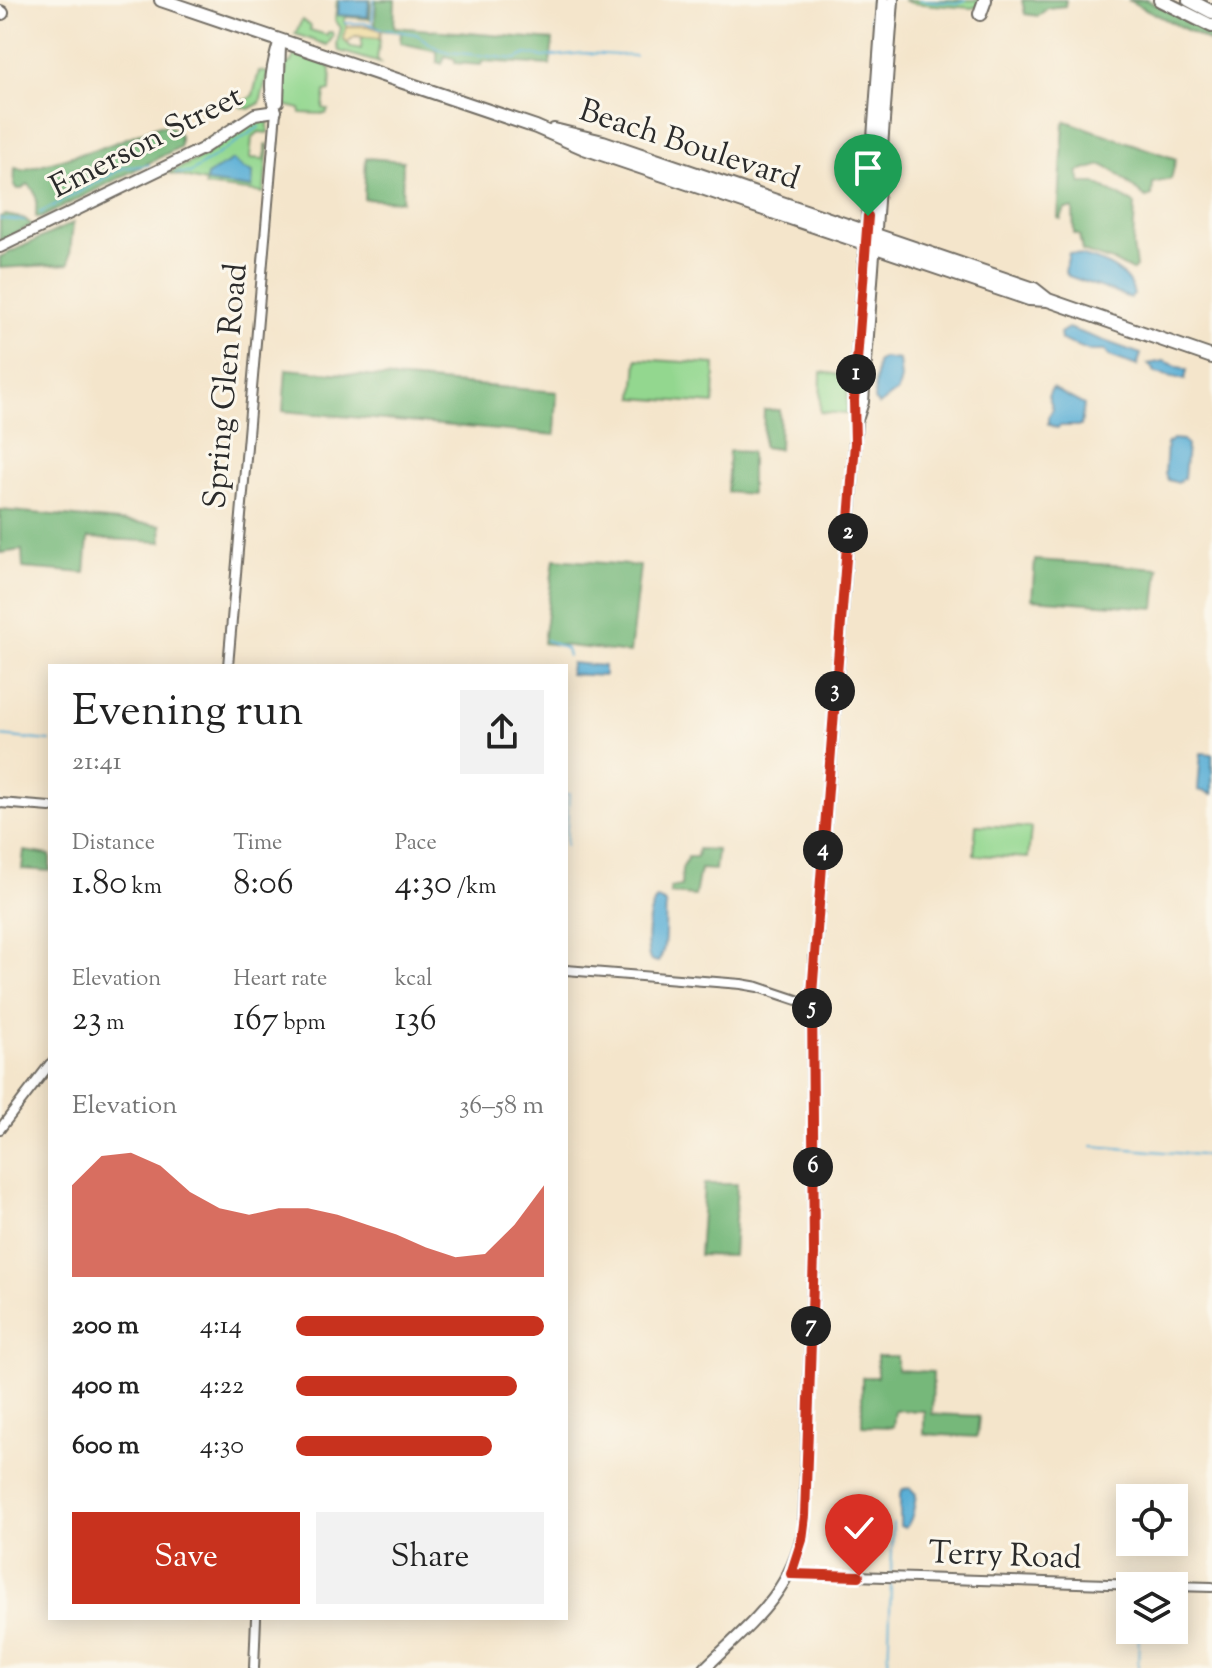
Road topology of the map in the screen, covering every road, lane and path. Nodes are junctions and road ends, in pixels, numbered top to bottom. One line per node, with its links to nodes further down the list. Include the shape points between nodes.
1 (161, 0): 10 (highway, Beach Boulevard)
2 (883, 0): 14 (main road)
3 (893, 0): 14 (main road)
4 (985, 0): 8 (highway)
5 (1160, 0): 9 (highway)
6 (1189, 0): 7 (highway)
7 (1212, 12)
8 (980, 14)
9 (1212, 26)
10 (280, 40): 11 (main road, Spring Glen Road); 12 (main road, Spring Glen Road); 14 (highway, Beach Boulevard, via 536,127 603,142)
11 (272, 74): 12 (main road, Spring Glen Road); 13 (main road, via 266,99)
12 (276, 111): 13 (main road, Emerson Street); 17 (street, Spring Glen Road)
13 (255, 114): 15 (main road, Emerson Street, via 202,149)
14 (871, 239): 16 (highway, Beach Boulevard, via 1029,299 1048,300); 21 (main road, via 863,402 856,423)
15 (0, 247)
16 (1212, 357)
17 (228, 664)
18 (0, 803): 19 (street)
19 (48, 807)
20 (568, 970): 21 (street, via 739,984)
21 (812, 1005): 24 (main road, via 814,1254 805,1516)
22 (48, 1067): 23 (street)
23 (0, 1129)
24 (791, 1574): 25 (street, Terry Road); 30 (main road, via 768,1606)
25 (1116, 1584)
26 (1188, 1586): 27 (street, Terry Road)
27 (1212, 1587)
28 (256, 1620): 29 (street)
29 (254, 1668)
30 (705, 1668)

